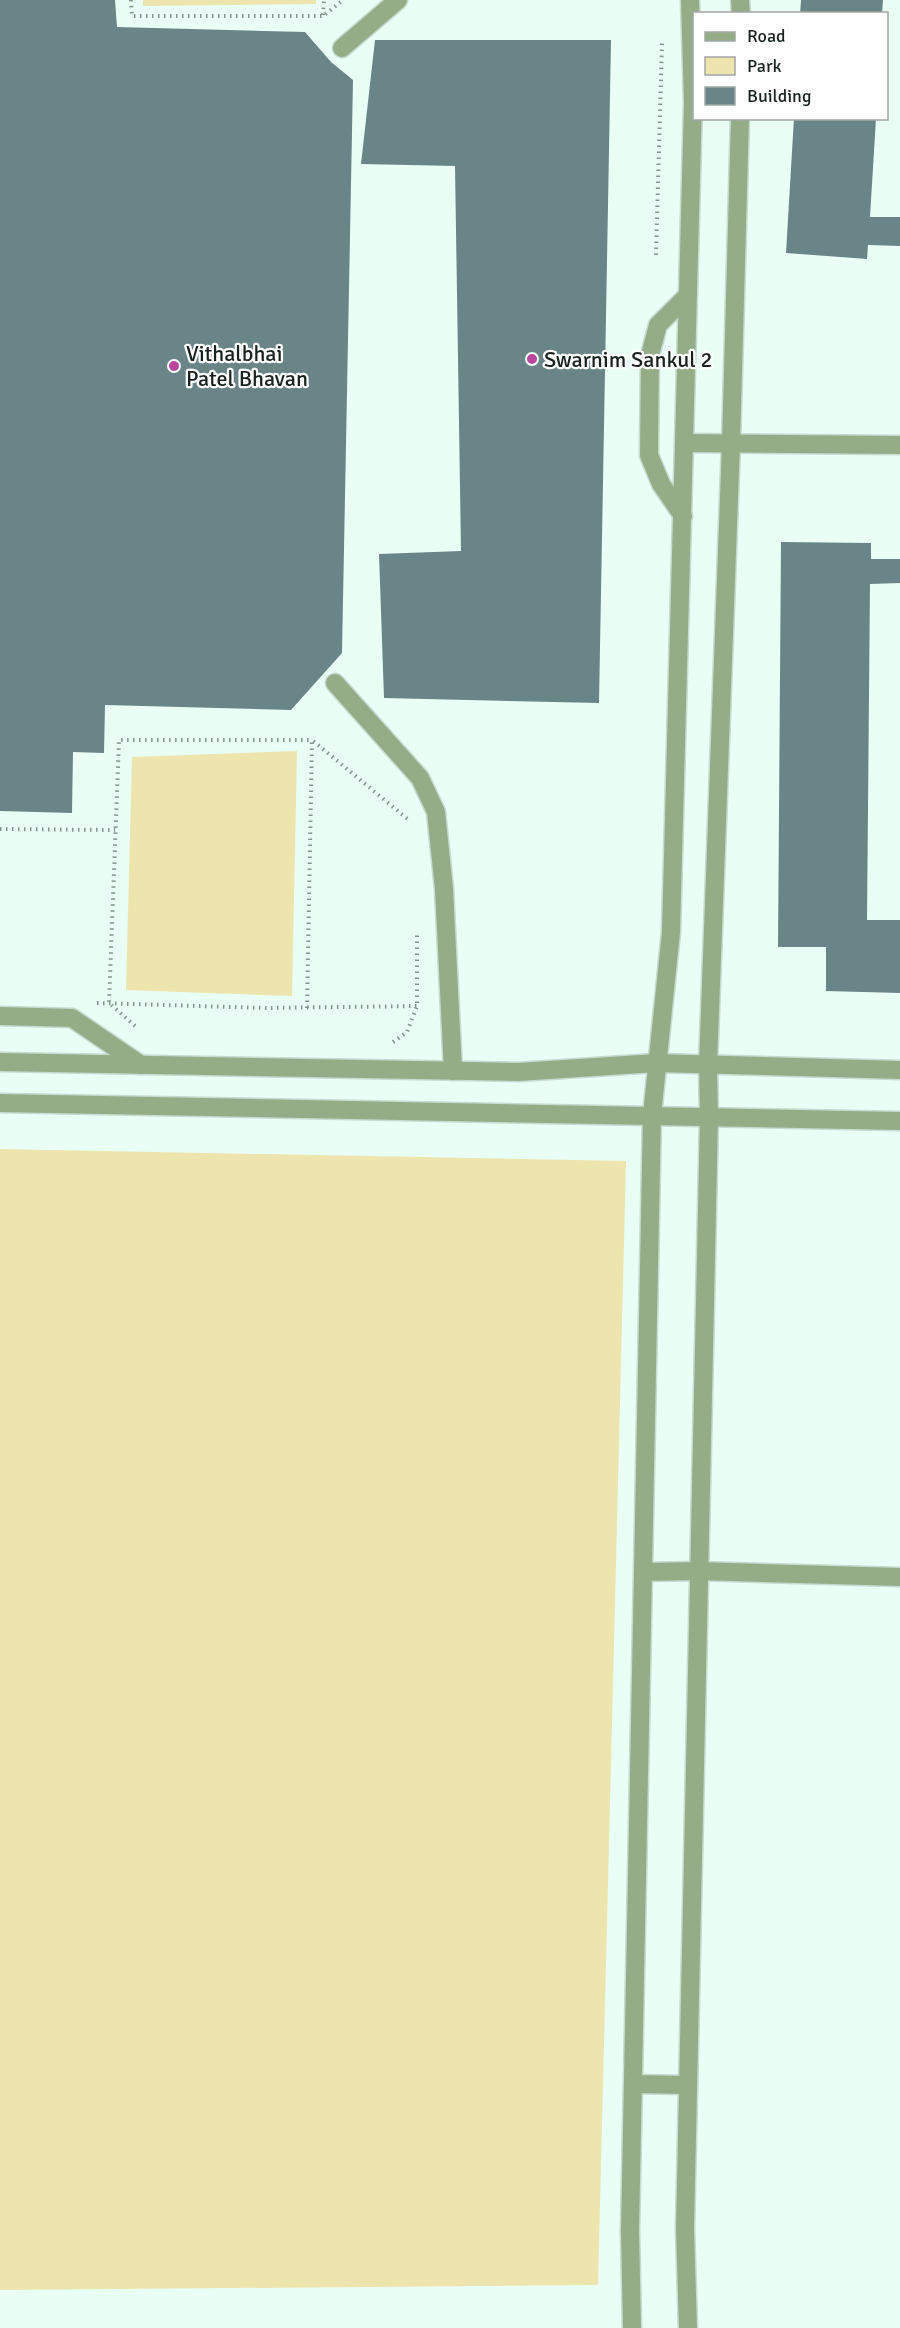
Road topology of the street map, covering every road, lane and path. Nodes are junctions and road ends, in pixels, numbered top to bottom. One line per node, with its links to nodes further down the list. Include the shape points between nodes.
1 (131, 0): 6 (path, via 132,16)
2 (324, 0): 6 (path)
3 (343, 0): 6 (path)
4 (398, 0): 8 (lane)
5 (690, 0): 11 (lane, via 693,103)
6 (323, 16)
7 (662, 35): 10 (path)
8 (342, 48)
9 (740, 120): 13 (lane)
10 (656, 255)
11 (688, 295): 12 (lane); 15 (lane, via 658,325 650,355 649,455 661,484)
12 (685, 443): 13 (lane); 15 (lane)
13 (731, 444): 14 (lane); 29 (lane)
14 (900, 445)
15 (683, 516): 27 (lane, via 671,932)
16 (335, 683): 31 (lane, via 420,778 436,812)
17 (312, 740): 18 (path); 20 (path, via 119,740); 24 (path)
18 (419, 828)
19 (0, 829): 20 (path)
20 (116, 830): 23 (path)
21 (417, 926): 24 (path, via 417,1006)
22 (90, 1002): 23 (path)
23 (109, 1003): 24 (path)
24 (307, 1008)
25 (0, 1016): 28 (lane, via 72,1018)
26 (0, 1062): 28 (lane)
27 (656, 1064): 29 (lane); 31 (lane, via 518,1072); 33 (lane)
28 (141, 1065): 31 (lane)
29 (708, 1065): 30 (lane); 34 (lane)
30 (900, 1070)
31 (453, 1071)
32 (0, 1103): 33 (lane)
33 (652, 1115): 34 (lane); 37 (lane)
34 (709, 1117): 35 (lane); 36 (lane)
35 (900, 1121)
36 (698, 1571): 37 (lane); 38 (lane); 40 (lane)
37 (645, 1572): 39 (lane)
38 (900, 1577)
39 (634, 2084): 40 (lane); 41 (lane, via 630,2231)
40 (687, 2085): 42 (lane)
41 (633, 2328)
42 (688, 2328)

